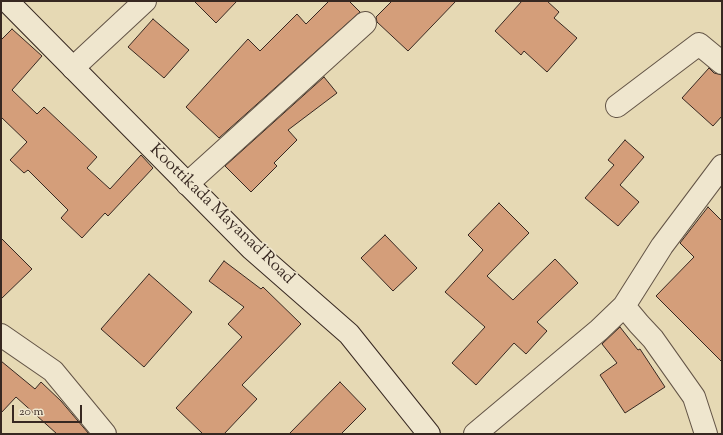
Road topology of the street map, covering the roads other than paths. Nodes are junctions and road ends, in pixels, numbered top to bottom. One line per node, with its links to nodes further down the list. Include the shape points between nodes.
1 (7, 1): 5 (street, Koottikada Mayanad Road)
2 (145, 1): 5 (street)
3 (365, 23): 8 (street)
4 (722, 63): 6 (street, via 699,44)
5 (73, 68): 8 (street, Koottikada Mayanad Road)
6 (618, 106)
7 (722, 166): 9 (street, via 662,246)
8 (187, 184): 12 (street, Koottikada Mayanad Road, via 252,249 349,334)
9 (624, 306): 13 (street, via 600,330); 14 (street, via 653,339 694,397)
10 (1, 335): 11 (street, via 53,371)
11 (105, 434)
12 (429, 434)
13 (475, 434)
14 (706, 434)

